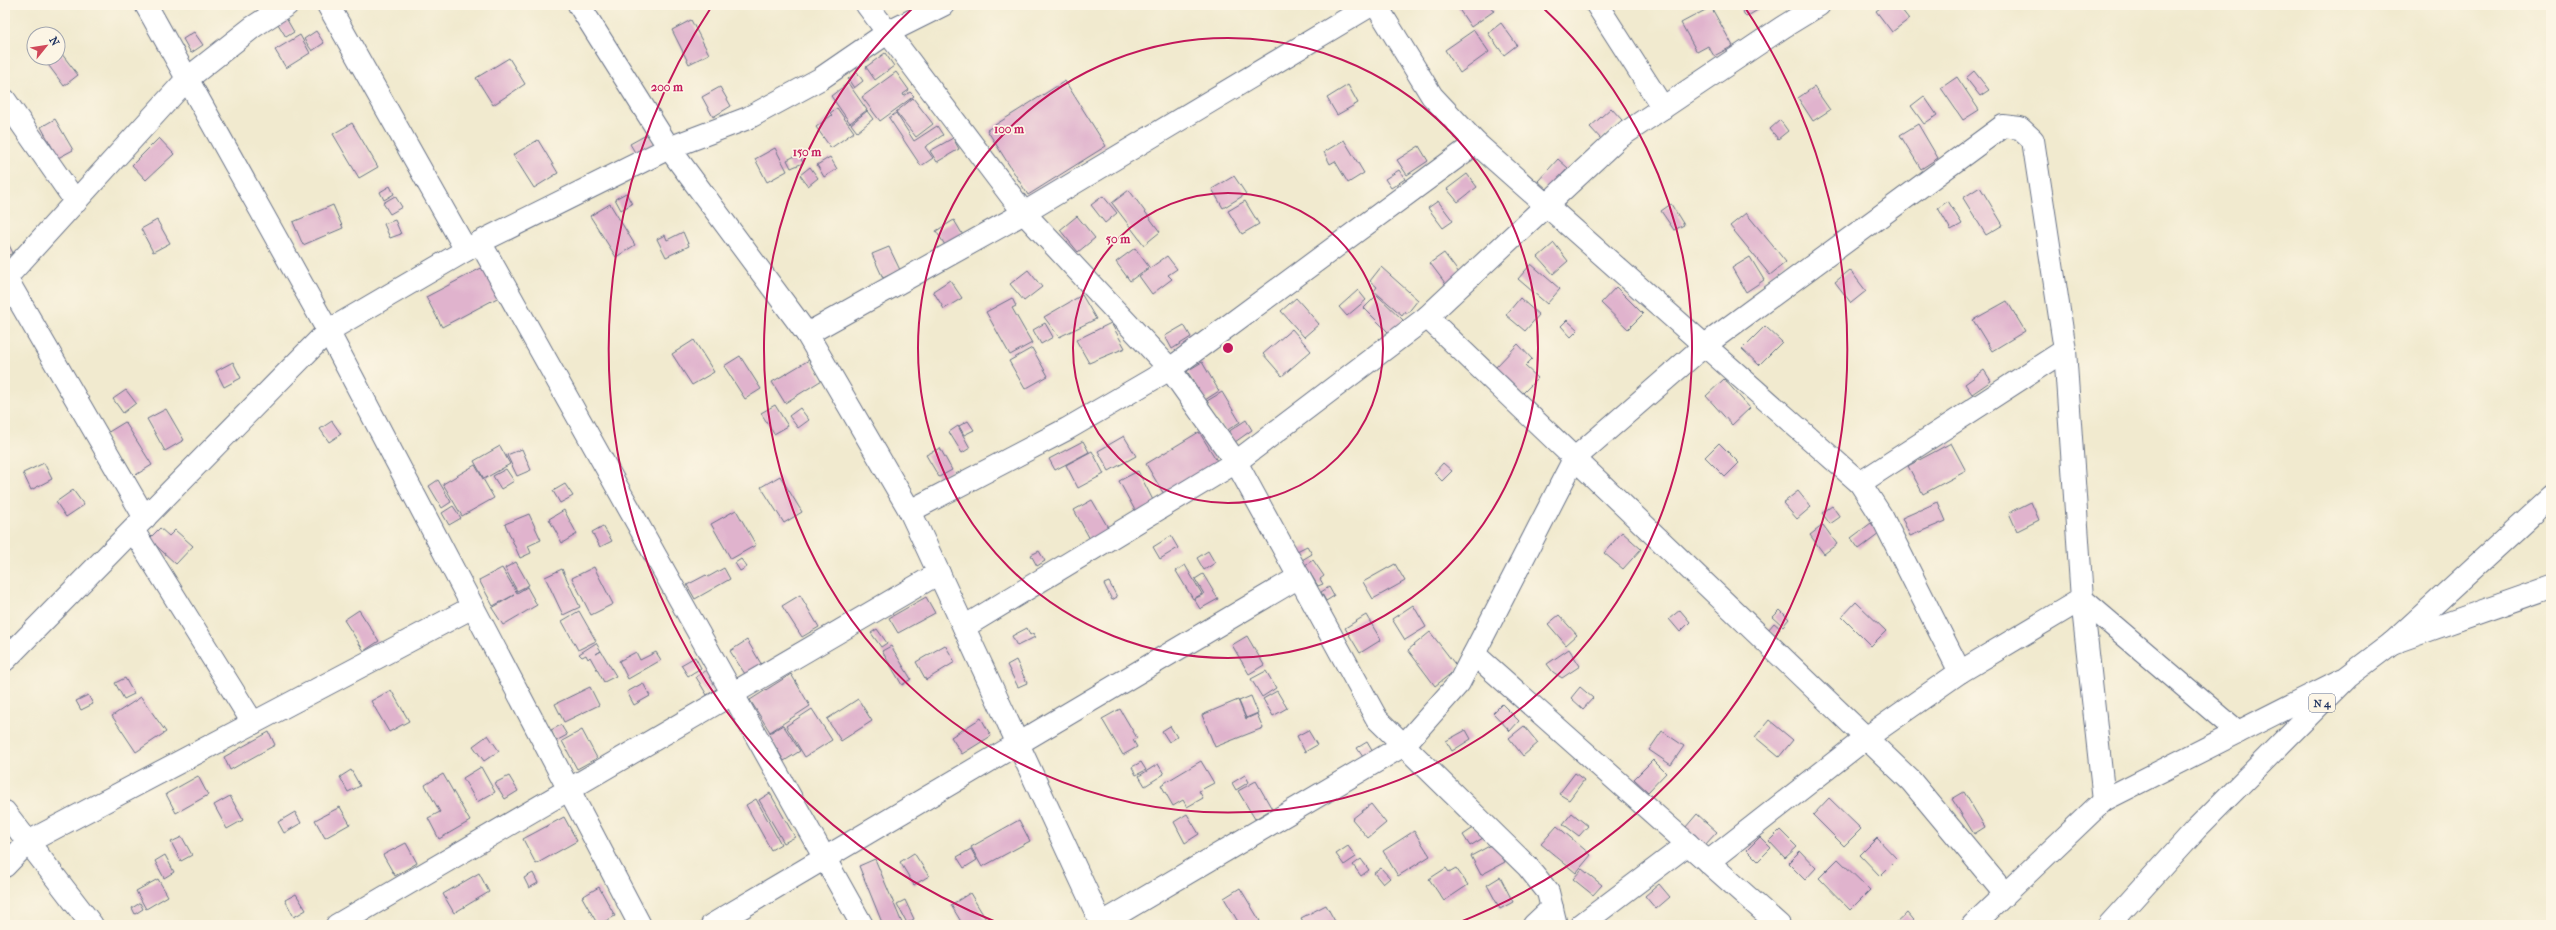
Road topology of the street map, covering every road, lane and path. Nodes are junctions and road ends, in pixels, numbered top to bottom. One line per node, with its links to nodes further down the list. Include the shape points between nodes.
1 (146, 5): 12 (main road)
2 (287, 5): 12 (main road, via 252,27)
3 (328, 5): 20 (main road)
4 (579, 5): 16 (main road)
5 (867, 5): 11 (main road)
6 (943, 5): 11 (main road)
7 (1371, 5): 19 (main road)
8 (1376, 5): 15 (main road, via 1432,96)
9 (1597, 5): 14 (main road)
10 (1819, 5): 14 (main road)
11 (887, 33): 16 (main road, via 820,79 748,118); 19 (main road)
12 (187, 79): 17 (main road); 23 (main road)
13 (5, 100): 17 (main road)
14 (1663, 108): 18 (main road, via 1618,138)
15 (1476, 143): 18 (main road); 27 (main road)
16 (668, 148): 20 (main road); 24 (main road)
17 (76, 202): 21 (main road)
18 (1546, 204): 22 (main road); 25 (main road)
19 (1024, 213): 24 (main road); 27 (main road)
20 (473, 246): 23 (main road); 45 (main road)
21 (6, 279): 33 (main road)
22 (1427, 317): 28 (main road); 29 (main road)
23 (328, 331): 33 (main road); 38 (main road)
24 (807, 334): 32 (main road)
25 (1705, 345): 26 (main road, via 2003,126 2020,128 2033,140); 28 (main road); 30 (main road)
26 (2066, 350): 30 (main road); 37 (main road)
27 (1170, 369): 29 (main road); 32 (main road, via 1067,429)
28 (1574, 459): 41 (main road); 48 (main road)
29 (1236, 462): 35 (main road); 39 (main road)
30 (1860, 483): 43 (main road, via 1882,517)
31 (2551, 497): 40 (main road, N 4)
32 (910, 511): 34 (main road)
33 (139, 524): 42 (main road); 46 (main road)
34 (938, 573): 39 (main road); 45 (main road)
35 (1299, 577): 49 (main road); 50 (main road, via 1377,720)
36 (2551, 587): 40 (main road)
37 (2082, 599): 43 (main road); 47 (main road); 52 (main road)
38 (473, 607): 46 (main road); 51 (main road)
39 (964, 627): 49 (main road)
40 (2392, 643): 44 (main road, N 4)
41 (1474, 654): 50 (main road, via 1459,683); 55 (main road)
42 (5, 660)
43 (1960, 672): 48 (main road)
44 (2348, 677): 47 (main road); 71 (main road, N 4, via 2196,829)
45 (733, 694): 51 (main road); 56 (main road)
46 (254, 723): 54 (main road)
47 (2238, 732): 52 (main road)
48 (1866, 738): 57 (main road); 59 (main road, via 1911,781)
49 (1018, 744): 56 (main road); 61 (main road)
50 (1404, 745): 60 (main road, via 1528,867 1548,892); 61 (main road)
51 (569, 790): 63 (main road); 64 (main road)
52 (2104, 800): 59 (main road)
53 (5, 812): 54 (main road)
54 (28, 842): 58 (main road); 62 (main road)
55 (1688, 844): 57 (main road); 68 (main road)
56 (825, 858): 65 (main road); 66 (main road)
57 (1708, 862): 69 (main road)
58 (5, 866)
59 (2005, 894): 70 (main road)
60 (1554, 916): 67 (main road)
61 (1101, 924)
62 (92, 925)
63 (337, 925)
64 (640, 925)
65 (712, 925)
66 (862, 925)
67 (1534, 925)
68 (1581, 925)
69 (1779, 925)
70 (1973, 925)
71 (2109, 925)

